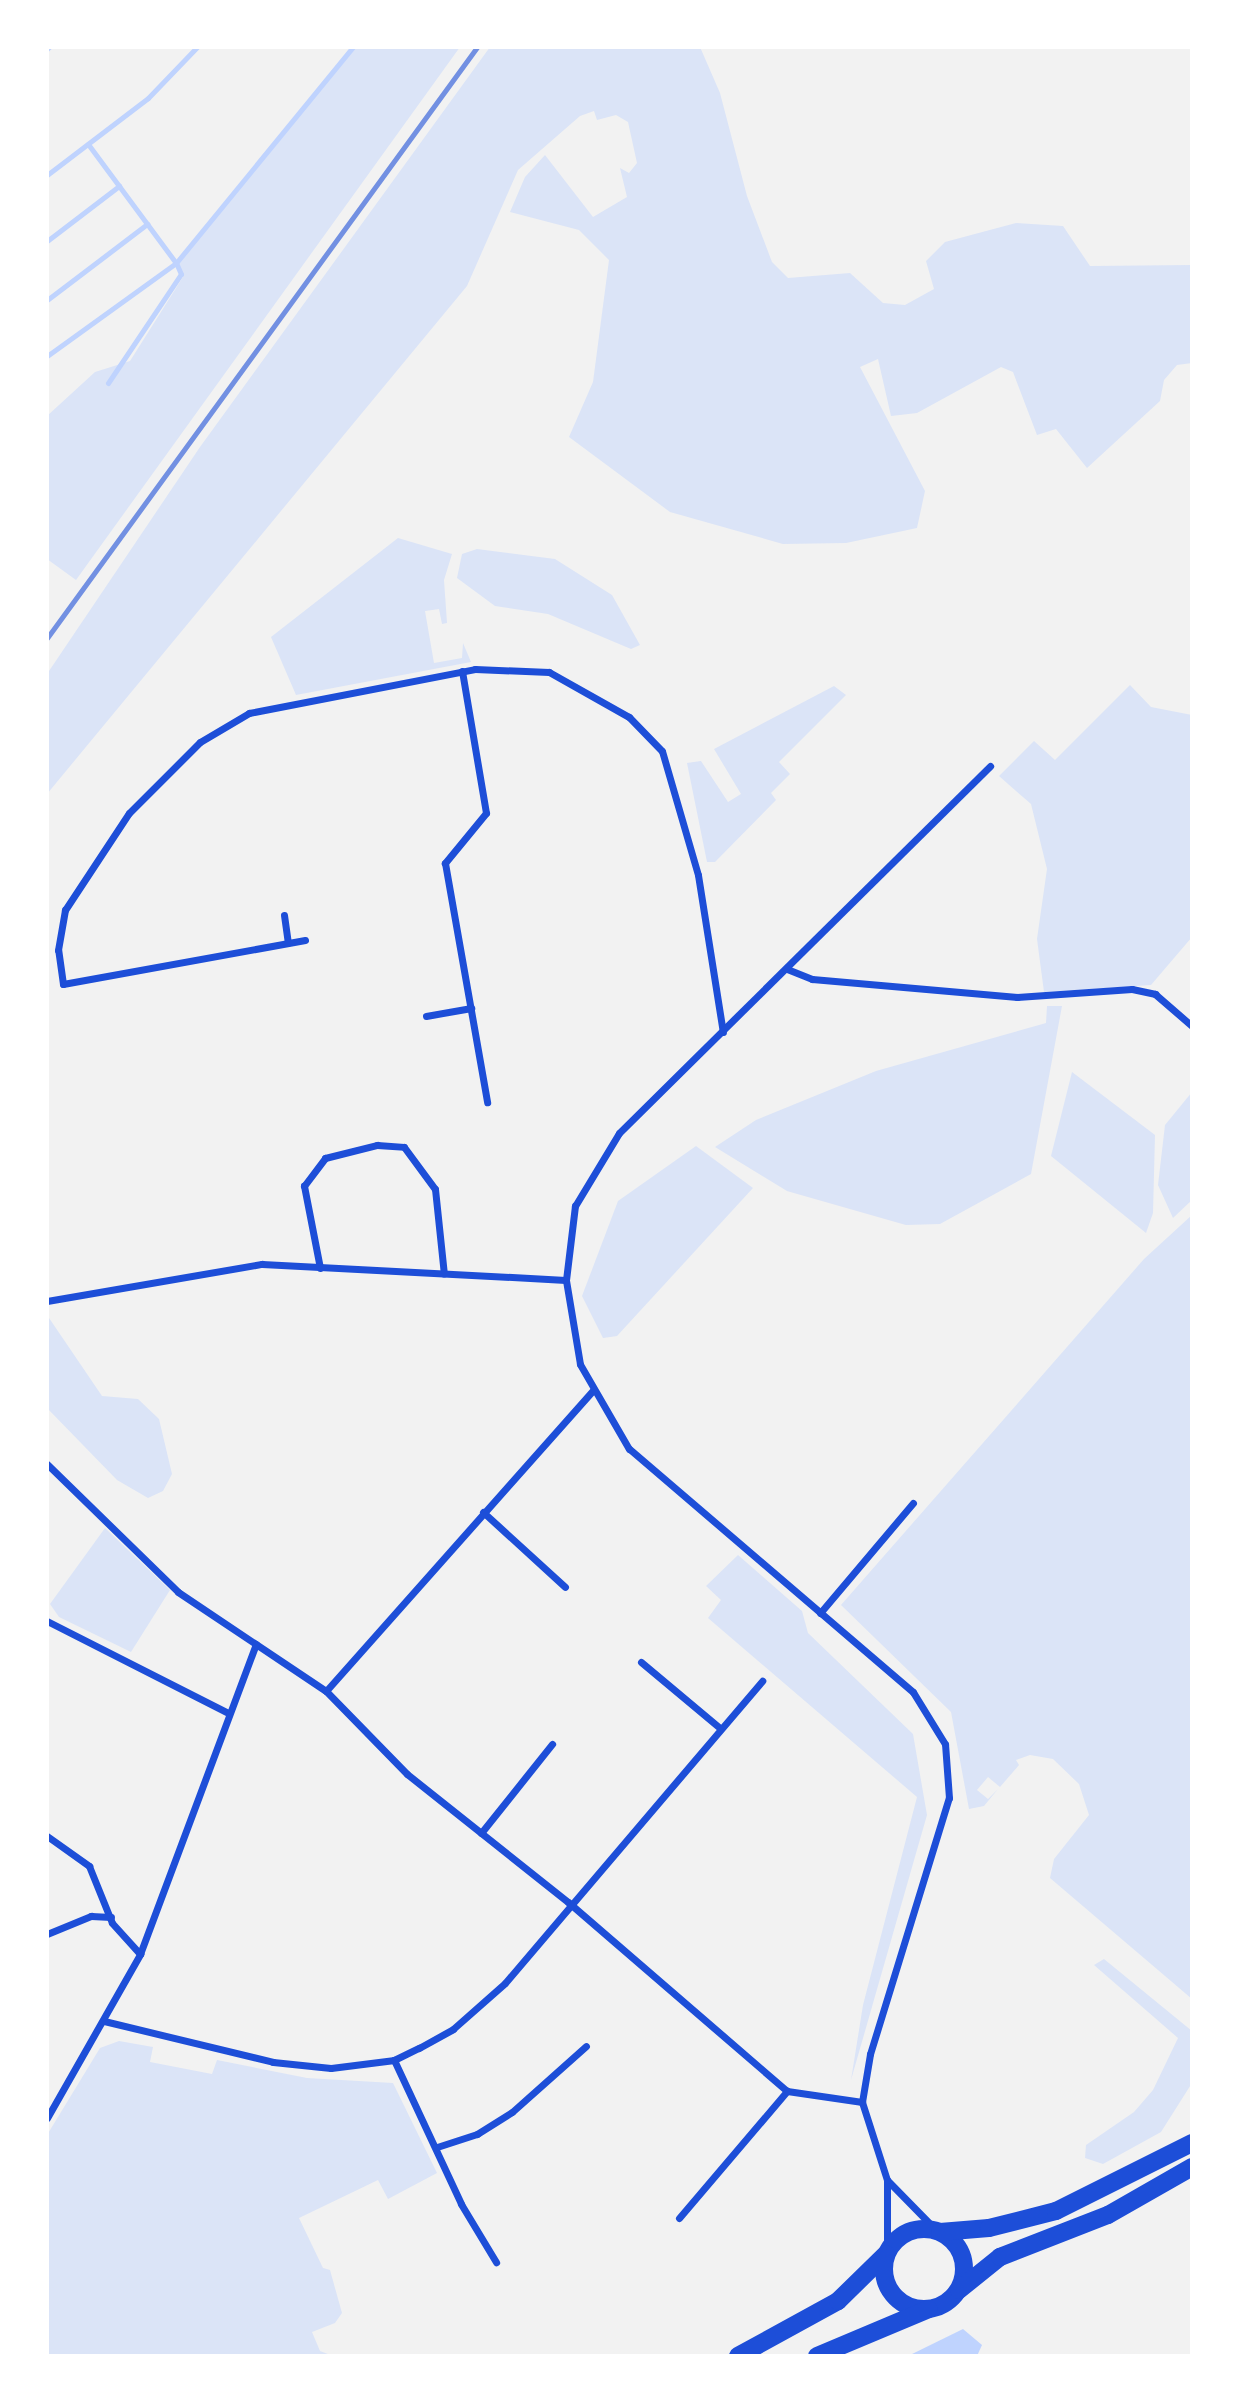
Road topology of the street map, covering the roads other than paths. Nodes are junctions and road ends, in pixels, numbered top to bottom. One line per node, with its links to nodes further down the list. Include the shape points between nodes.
1 (462, 671): 5 (street, via 249,713 200,742 129,813 100,853 65,910 58,950 63,984); 7 (street, via 486,813 445,863); 10 (street, via 549,672 629,717 662,751 698,875)
2 (990, 766): 6 (street)
3 (284, 915): 5 (street)
4 (305, 940): 5 (street)
5 (288, 943)
6 (787, 969): 9 (street, via 812,979 1017,997 1132,989 1155,994); 10 (street)
7 (471, 1008): 8 (street); 11 (street)
8 (426, 1016)
9 (1192, 1026)
10 (723, 1032): 14 (street, via 619,1133 593,1168 575,1206)
11 (487, 1102)
12 (320, 1268): 13 (street); 13 (street, via 304,1186 325,1158 377,1145 404,1147 435,1189); 15 (street, via 262,1264)
13 (444, 1274): 14 (street)
14 (566, 1280): 16 (street, via 572,1331)
15 (47, 1301)
16 (593, 1390): 19 (street); 21 (street, via 629,1449)
17 (47, 1464): 23 (street, via 178,1592)
18 (913, 1503): 21 (street)
19 (483, 1512): 20 (street); 26 (street)
20 (565, 1587)
21 (820, 1613): 40 (street, via 913,1692 933,1719 951,1772)
22 (47, 1621): 27 (street)
23 (256, 1644): 26 (street); 27 (street)
24 (641, 1662): 28 (street)
25 (762, 1681): 28 (street)
26 (326, 1691): 30 (street, via 407,1774)
27 (228, 1713): 35 (street)
28 (720, 1728): 32 (street)
29 (552, 1744): 30 (street)
30 (481, 1833): 32 (street)
31 (47, 1836): 33 (street, via 89,1866)
32 (568, 1902): 38 (street, via 505,1983 453,2029); 39 (street)
33 (111, 1917): 34 (street, via 91,1916); 35 (street)
34 (47, 1934)
35 (140, 1954): 36 (street)
36 (104, 2021): 38 (street, via 273,2062 331,2068); 41 (street)
37 (586, 2046): 43 (street, via 512,2112 477,2134)
38 (394, 2060): 43 (street)
39 (787, 2091): 40 (street); 46 (street)
40 (862, 2102): 45 (street)
41 (47, 2118)
42 (1192, 2143): 47 (highway, via 1056,2211 989,2228)
43 (437, 2147): 49 (street)
44 (1192, 2167): 50 (highway, via 1108,2215 1000,2257)
45 (887, 2180): 47 (street); 48 (street)
46 (679, 2218)
47 (939, 2231): 48 (highway, via 914,2230); 50 (highway, via 964,2264)
48 (887, 2253): 51 (highway, via 892,2294); 52 (highway, via 838,2301)
49 (496, 2262)
50 (958, 2290): 51 (highway)
51 (929, 2309): 53 (highway)
52 (738, 2356)
53 (817, 2356)

